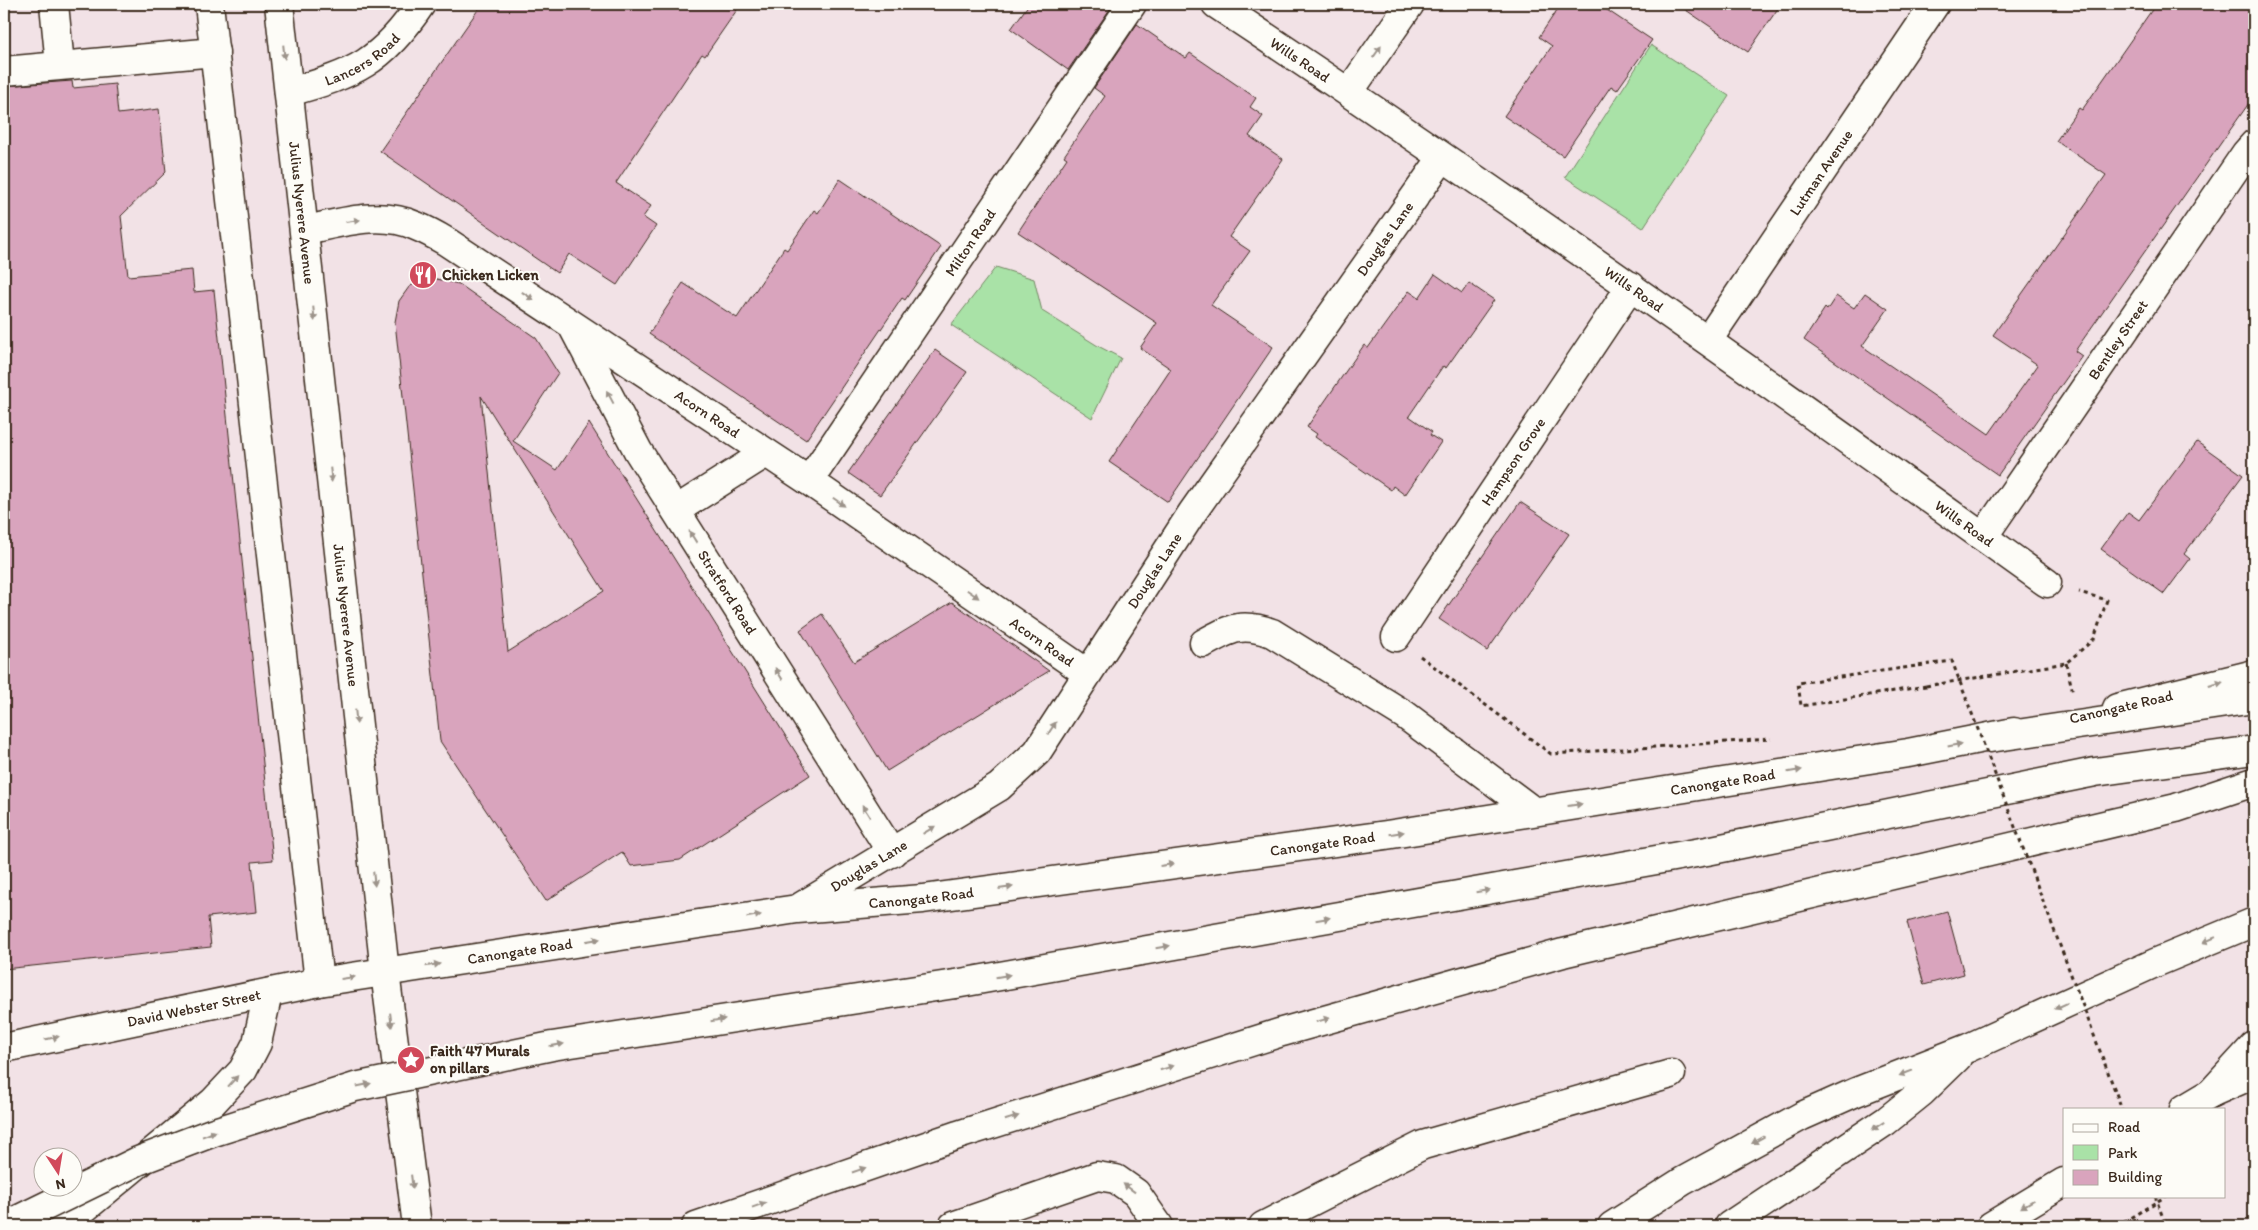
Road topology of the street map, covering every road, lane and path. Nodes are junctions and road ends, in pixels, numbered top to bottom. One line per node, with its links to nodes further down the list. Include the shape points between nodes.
1 (54, 4): 10 (main road)
2 (209, 4): 9 (main road)
3 (279, 4): 12 (main road, Julius Nyerere Avenue, one-way to 12)
4 (421, 4): 12 (main road, Lancers Road, via 386,48 365,64 333,80)
5 (1132, 4): 21 (main road, Milton Road)
6 (1216, 4): 13 (main road, Wills Road)
7 (1410, 4): 13 (main road, one-way to 7)
8 (1935, 4): 19 (main road, Lutman Avenue)
9 (215, 52): 10 (main road); 47 (main road)
10 (60, 66): 11 (main road)
11 (4, 71)
12 (289, 92): 16 (main road, Julius Nyerere Avenue)
13 (1349, 92): 15 (main road, Wills Road)
14 (2254, 144): 23 (main road, Bentley Street)
15 (1442, 158): 17 (main road, Wills Road); 28 (main road, Douglas Lane, via 1192,513)
16 (305, 230): 18 (main road, Acorn Road, one-way to 18, via 380,217 414,225 447,242); 46 (main road, Julius Nyerere Avenue, one-way to 46)
17 (1631, 286): 19 (main road, Wills Road); 25 (main road, Hampson Grove)
18 (572, 326): 20 (main road, Acorn Road); 22 (main road, Stratford Road, one-way to 18, via 638,451)
19 (1708, 340): 23 (main road, Wills Road)
20 (766, 453): 21 (main road, Acorn Road); 22 (main road)
21 (809, 481): 28 (main road, Acorn Road, one-way to 28)
22 (676, 510): 43 (main road, Stratford Road, one-way to 22)
23 (1983, 537): 24 (main road, Wills Road)
24 (2047, 583): 27 (path, via 2106,600 2094,639)
25 (1396, 637): 39 (path, via 1550,754)
26 (1204, 643): 42 (main road, via 1238,627 1254,626 1272,633 1405,715)
27 (2066, 663): 30 (path, bridge); 34 (path, via 2074,695)
28 (1087, 673): 43 (main road, Douglas Lane, one-way to 28, via 999,787 1036,752)
29 (2254, 674): 38 (main road, Canongate Road, one-way to 29)
30 (1959, 681)
31 (1959, 681): 32 (path, bridge, via 1801,706 1798,683 1952,662)
32 (1959, 681)
33 (1959, 681): 55 (path, bridge)
34 (2064, 697)
35 (2254, 699): 38 (main road)
36 (1977, 712): 37 (path)
37 (1968, 714)
38 (1990, 738): 42 (main road, Canongate Road, one-way to 38, via 1908,754)
39 (1774, 739)
40 (2254, 750): 60 (main road, one-way to 40, bridge, via 138,1162 214,1132 355,1087 552,1046 954,984 1707,852 2095,772)
41 (2254, 782): 63 (main road, one-way to 41, via 1117,1083 1347,1014 1563,953 2176,808)
42 (1533, 811): 44 (main road, Canongate Road, one-way to 42, via 923,899 1386,835)
43 (892, 853): 44 (main road, Douglas Lane)
44 (797, 910): 46 (main road, Canongate Road, one-way to 44)
45 (2254, 922): 51 (main road, one-way to 51, via 2154,963)
46 (384, 972): 47 (main road, David Webster Street, one-way to 46); 62 (main road, Julius Nyerere Avenue, one-way to 62)
47 (319, 982): 48 (main road, David Webster Street)
48 (268, 993): 50 (main road, David Webster Street, one-way to 48); 61 (main road, one-way to 48, via 213,1102 243,1070 256,1043)
49 (2254, 1046): 54 (main road)
50 (4, 1048)
51 (1968, 1048): 67 (main road, one-way to 67, via 1802,1116 1683,1181); 68 (main road, one-way to 68, via 1922,1092 1886,1120)
52 (1671, 1074): 66 (main road, via 1423,1145)
53 (2254, 1074): 54 (main road)
54 (2211, 1093): 56 (main road)
55 (2122, 1108)
56 (2186, 1108)
57 (2063, 1183): 69 (main road, one-way to 69)
58 (2156, 1198): 71 (path, bridge)
59 (2163, 1198): 70 (path)
60 (5, 1226)
61 (63, 1226)
62 (417, 1226)
63 (696, 1226)
64 (953, 1226): 65 (main road, one-way to 64, via 1136,1193 1116,1179 1097,1176)
65 (1159, 1226)
66 (1263, 1226)
67 (1612, 1226)
68 (1729, 1226)
69 (1991, 1226)
70 (2116, 1226)
71 (2166, 1226)

